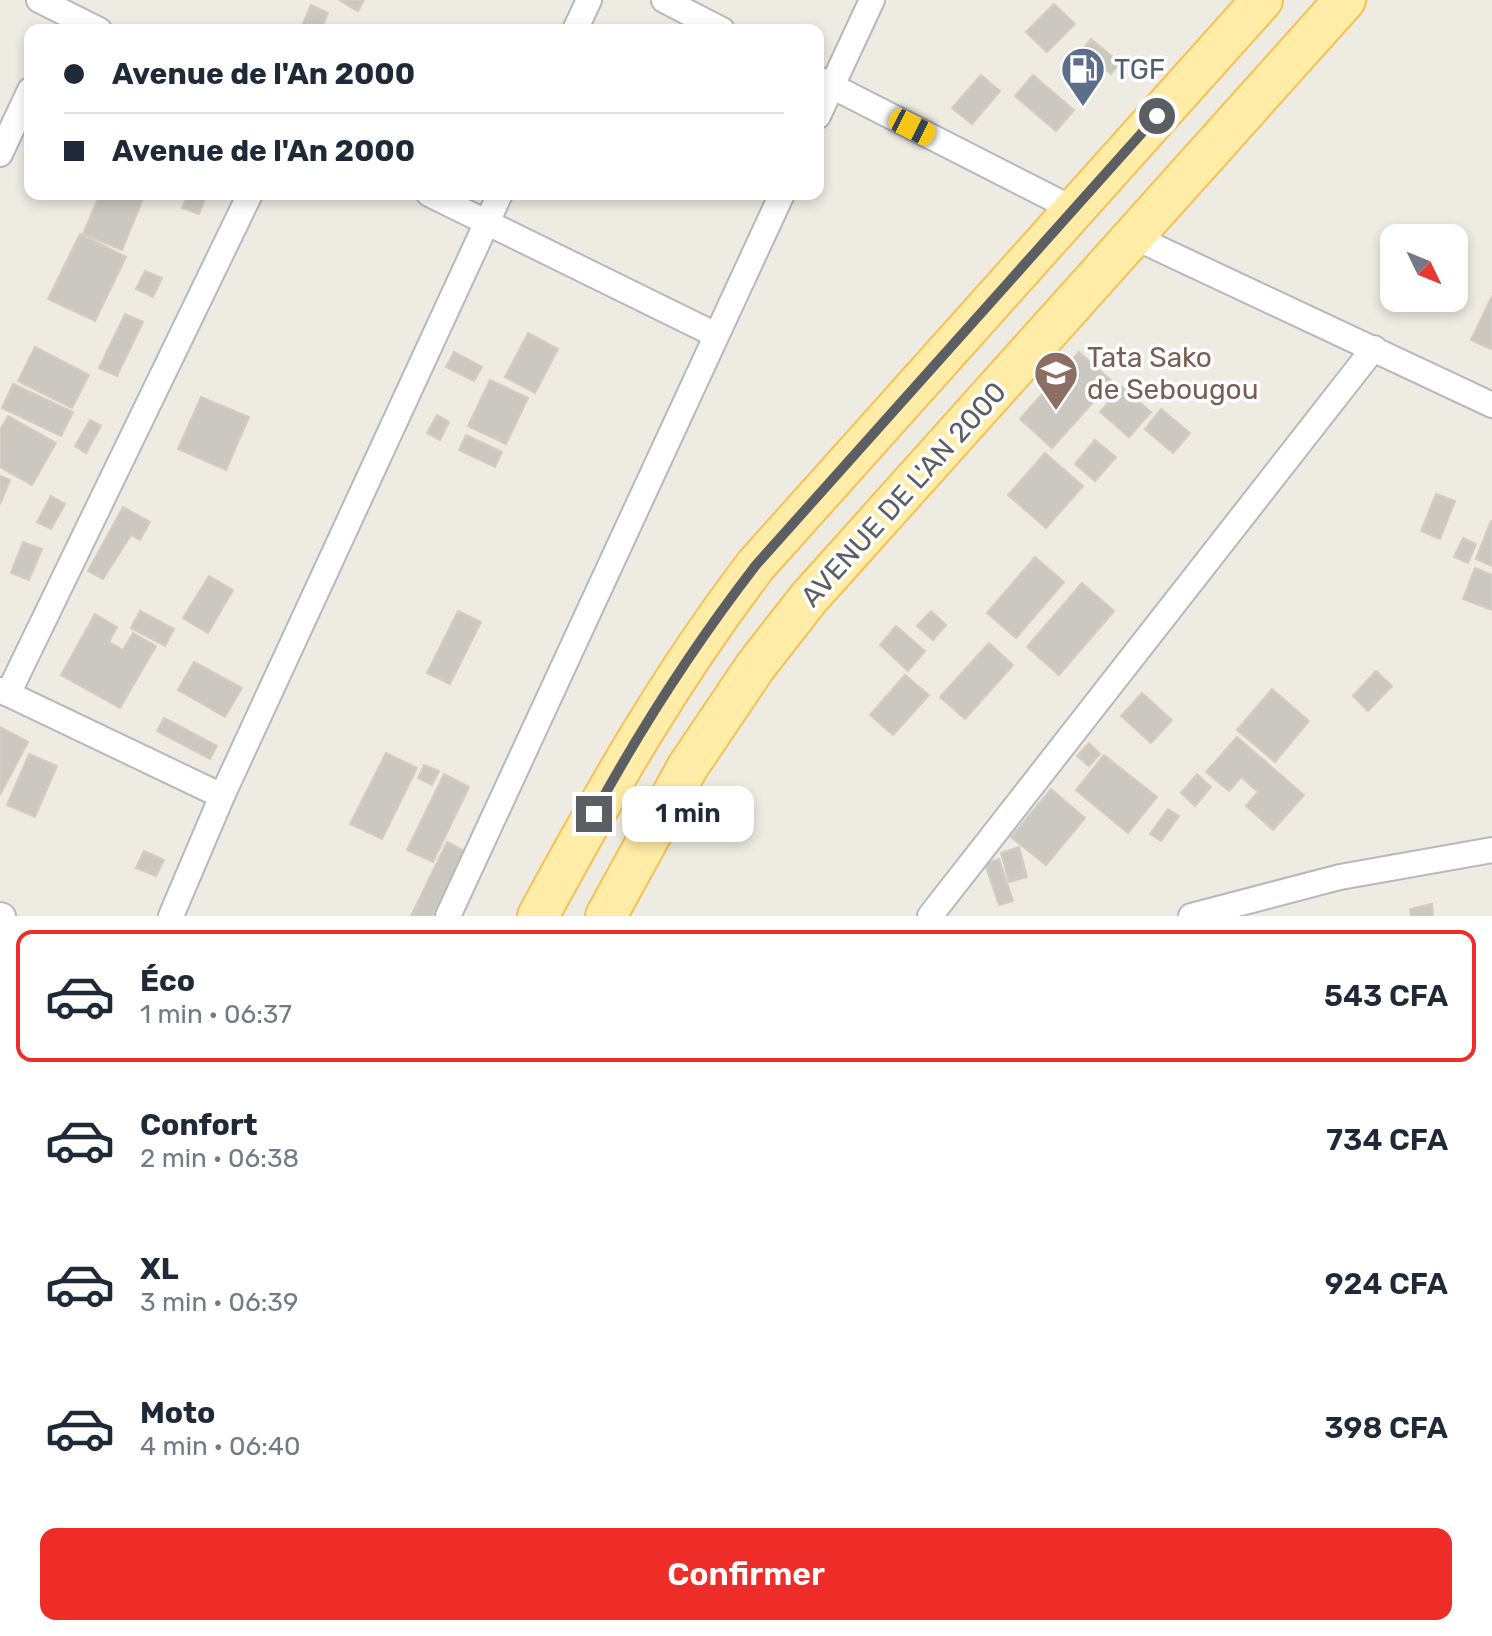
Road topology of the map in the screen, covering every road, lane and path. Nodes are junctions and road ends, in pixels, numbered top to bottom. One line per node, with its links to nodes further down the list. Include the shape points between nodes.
1 (39, 0): 7 (street)
2 (589, 0): 9 (street)
3 (664, 0): 10 (street)
4 (872, 0): 11 (street)
5 (1262, 0): 18 (main road)
6 (1345, 0): 20 (main road, AVENUE DE L'AN 2000)
7 (65, 14): 8 (street)
8 (86, 24)
9 (578, 24)
10 (710, 24)
11 (825, 83): 18 (street)
12 (24, 103): 13 (street)
13 (0, 154)
14 (247, 200): 24 (street)
15 (441, 200): 19 (street)
16 (497, 200): 19 (street)
17 (779, 200): 21 (street)
18 (1073, 209): 29 (main road, via 756,565 712,622 636,738)
19 (487, 222): 21 (street); 25 (street)
20 (1132, 236): 22 (street); 30 (main road, AVENUE DE L'AN 2000, via 791,622 687,768)
21 (716, 335): 28 (street)
22 (1374, 348): 23 (street); 31 (street)
23 (1492, 405)
24 (4, 692): 25 (street)
25 (222, 796): 27 (street)
26 (1492, 850): 32 (street, via 1340,877)
27 (171, 916)
28 (448, 916)
29 (538, 916)
30 (606, 916)
31 (930, 916)
32 (1191, 916)

